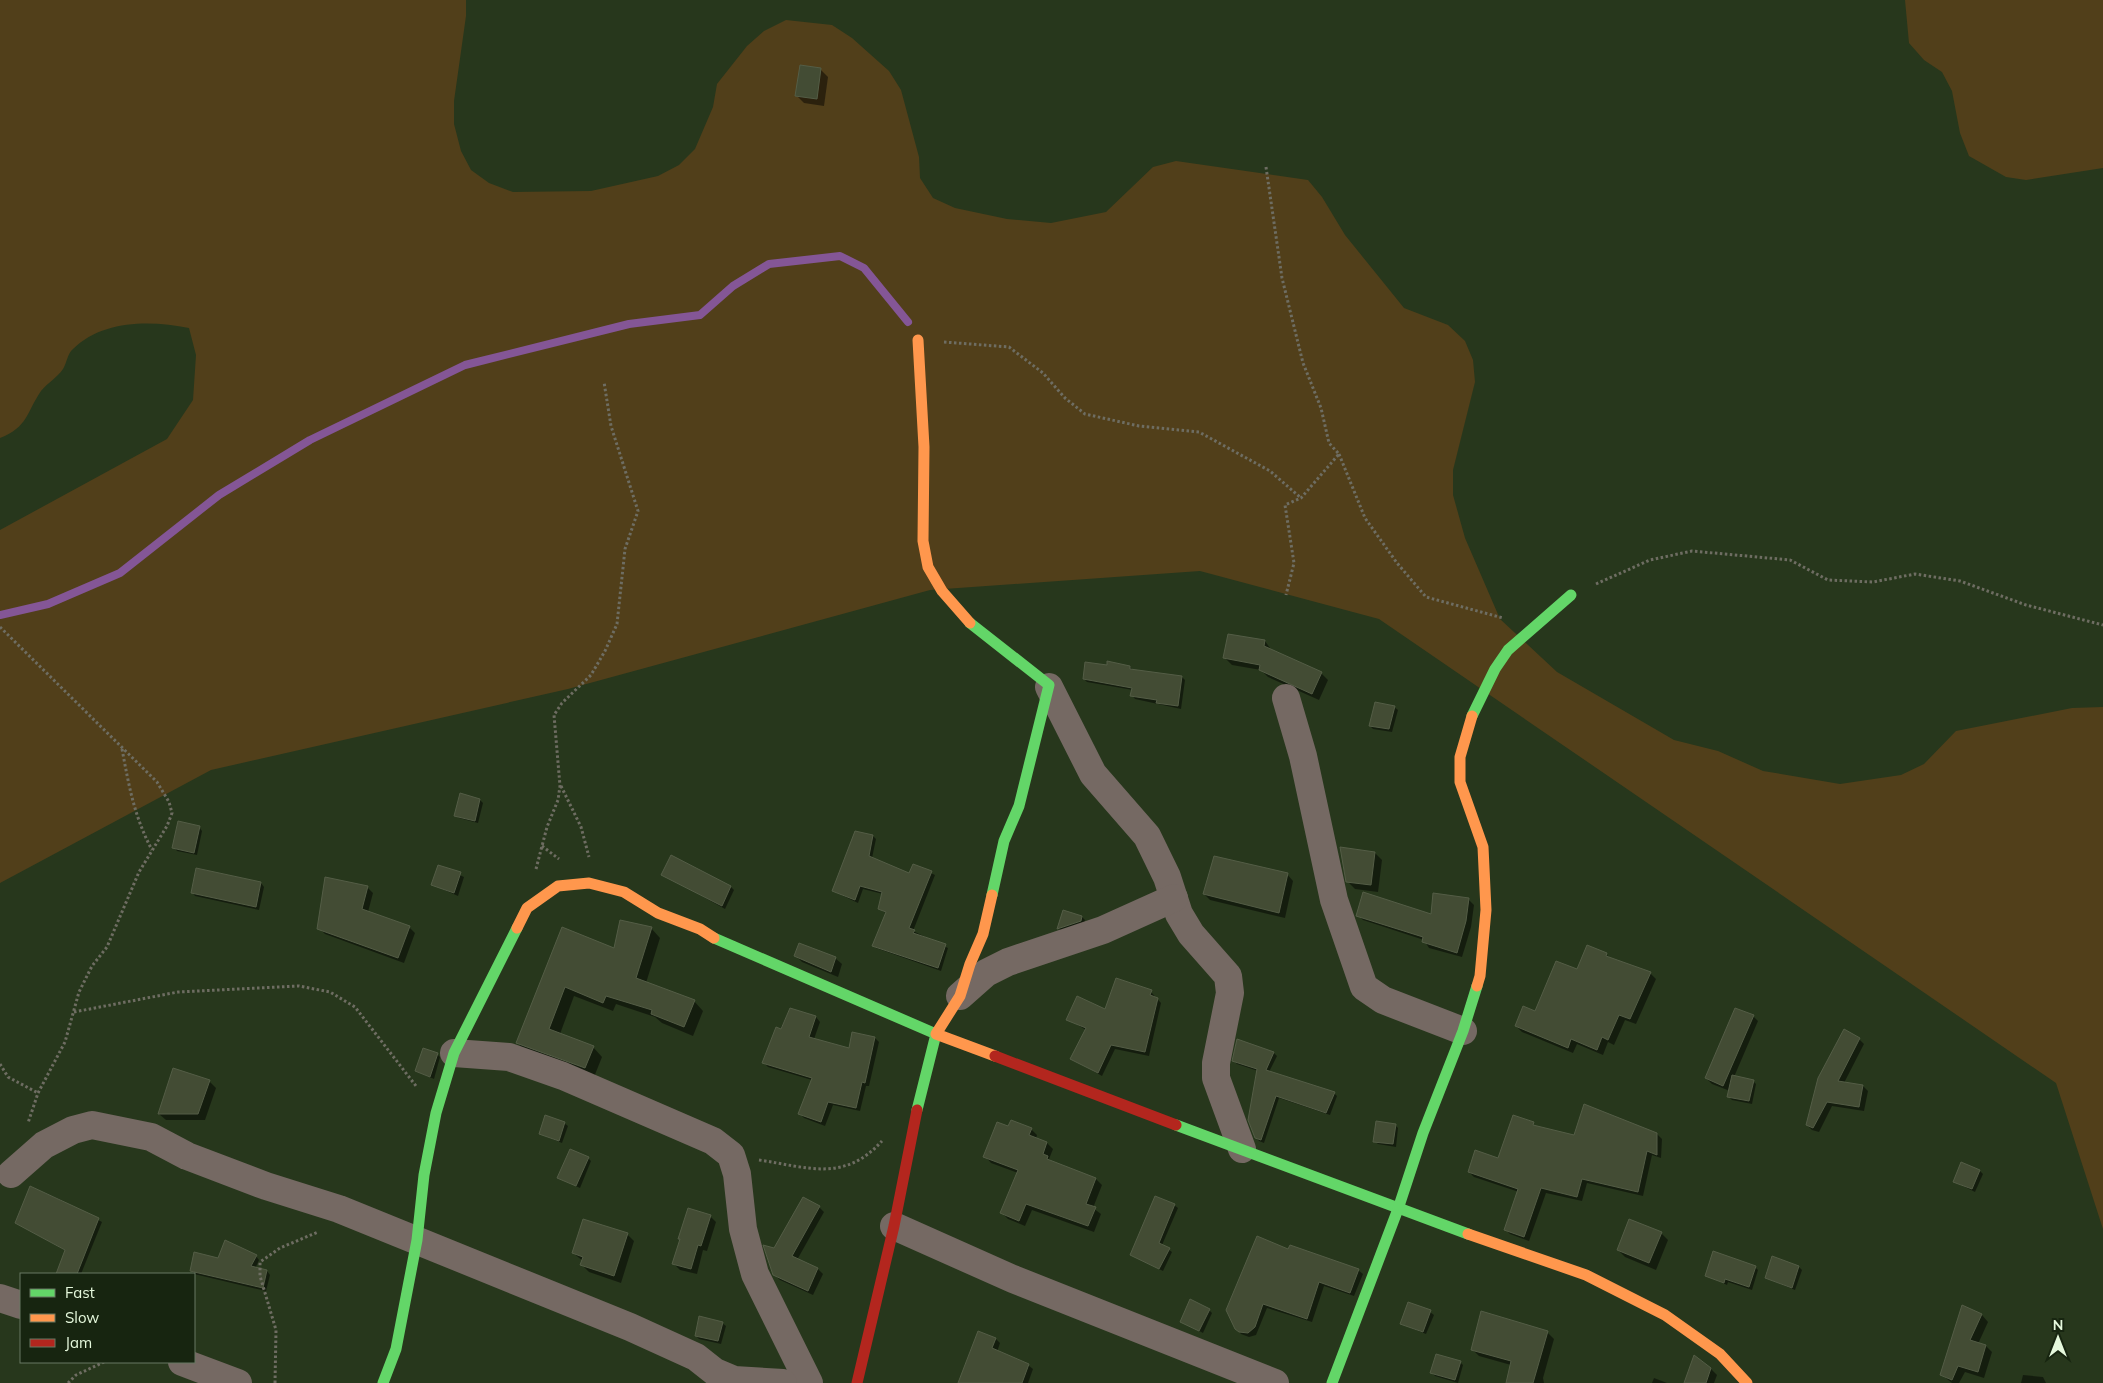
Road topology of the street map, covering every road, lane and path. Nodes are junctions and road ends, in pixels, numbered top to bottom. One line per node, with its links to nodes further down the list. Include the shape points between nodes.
1 (1266, 167): 4 (path, via 1282,278 1303,363 1321,408 1329,443)
2 (918, 340): 5 (path, via 1009,347 1043,373 1065,398 1085,414 1138,426 1199,432 1270,471); 11 (street, via 924,447 923,541 928,567 942,591 968,621 1047,682)
3 (604, 382): 14 (path, via 611,426 638,511 625,549 617,624 591,676 554,715)
4 (1340, 454): 5 (path); 8 (path, via 1365,518 1426,597 1500,619)
5 (1301, 498): 6 (path, via 1285,505 1294,563)
6 (1286, 595)
7 (1571, 595): 9 (path, via 1650,560 1692,551 1790,560 1828,580 1873,582 1915,574 1960,581 2026,605); 21 (street, via 1508,650 1469,722 1460,757 1460,782 1483,846 1486,910 1480,976)
8 (1510, 616)
9 (2103, 625)
10 (0, 627): 13 (path)
11 (1049, 687): 17 (street, via 1093,774 1147,836 1168,877); 19 (street, via 1019,806 1004,841 983,934)
12 (1286, 698): 21 (street, via 1303,756 1334,900 1364,987 1383,1000)
13 (122, 749): 15 (path, via 139,825); 15 (path, via 157,782 169,802 172,813 168,826)
14 (560, 786): 16 (path, via 581,827 590,861); 18 (path)
15 (152, 850): 20 (path, via 139,872 107,947 92,966 79,992)
16 (588, 883): 18 (street, via 558,886); 22 (street, via 624,892 658,913)
17 (1174, 898): 19 (street, via 1103,930 1008,962 986,973); 29 (street, via 1191,934 1228,976 1230,983 1216,1078)
18 (527, 908): 23 (street)
19 (960, 996): 22 (street)
20 (73, 1012): 25 (path, via 65,1042); 26 (path, via 178,992 299,986 330,992 355,1006)
21 (1463, 1031): 32 (street, via 1423,1133)
22 (936, 1034): 29 (street); 33 (street, via 919,1100)
23 (454, 1053): 26 (street); 30 (street, via 509,1058 563,1076 713,1141)
24 (0, 1064): 25 (path, via 8,1077)
25 (38, 1093): 27 (path)
26 (436, 1113): 35 (street, via 424,1176)
27 (26, 1129)
28 (887, 1136): 30 (path, via 852,1165 829,1170 805,1169)
29 (1242, 1149): 32 (street)
30 (731, 1155): 45 (street, via 737,1174 743,1229 755,1274)
31 (11, 1174): 35 (street, via 44,1145 92,1124 151,1137 187,1156)
32 (1398, 1209): 48 (street); 49 (street, via 1586,1275 1665,1315 1720,1354)
33 (894, 1226): 46 (street); 47 (street, via 1013,1279)
34 (319, 1232): 42 (path, via 280,1248 260,1262 260,1276 276,1330)
35 (417, 1240): 43 (street, via 396,1349); 44 (street, via 630,1327 696,1357 715,1372 734,1380)
36 (0, 1298): 37 (street)
37 (20, 1305)
38 (102, 1363): 40 (path, via 76,1374)
39 (185, 1363): 41 (street)
40 (68, 1383)
41 (238, 1383)
42 (275, 1383)
43 (383, 1383)
44 (782, 1383)
45 (809, 1383)
46 (857, 1383)
47 (1275, 1383)
48 (1332, 1383)
49 (1748, 1383)

